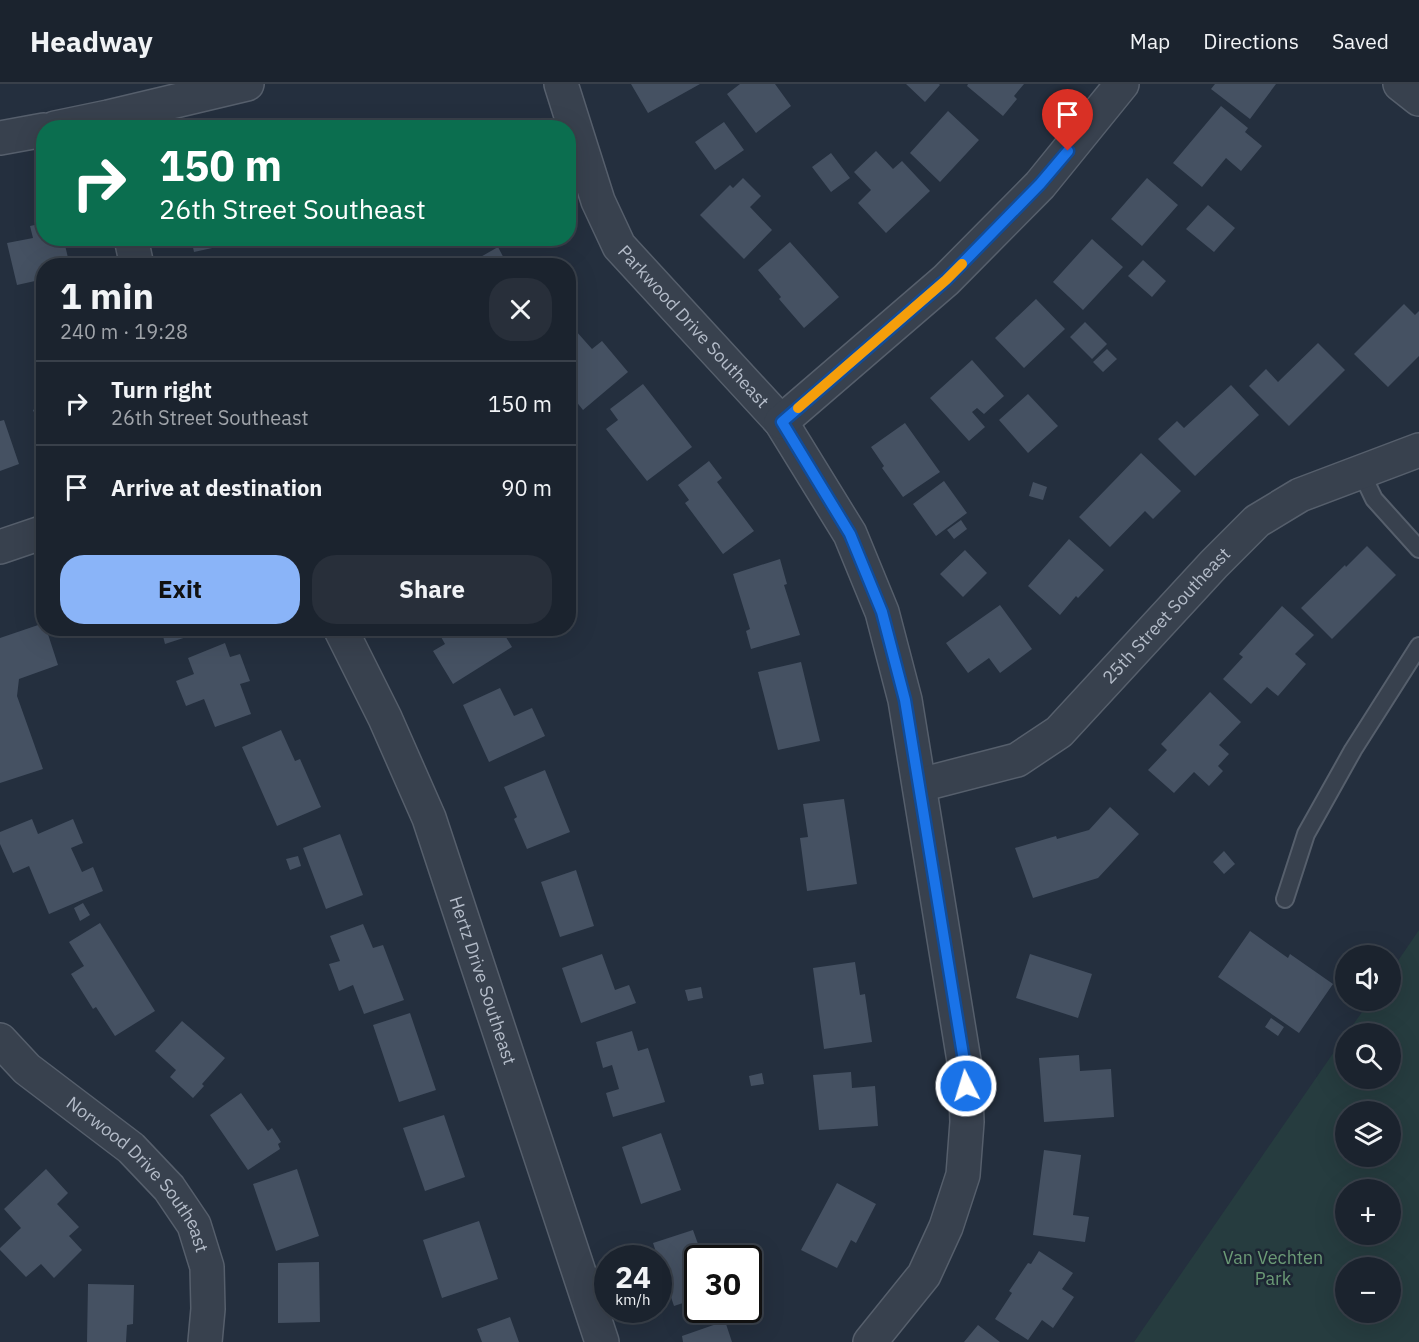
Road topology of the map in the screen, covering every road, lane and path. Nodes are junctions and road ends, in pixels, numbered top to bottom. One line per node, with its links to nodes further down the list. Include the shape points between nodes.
1 (247, 84): 6 (street)
2 (561, 84): 7 (street, Parkwood Drive Southeast)
3 (1122, 84): 11 (street, via 1040,184 946,280)
4 (1400, 84): 5 (street)
5 (1419, 99)
6 (116, 120)
7 (572, 120)
8 (36, 131): 10 (street)
9 (576, 131): 11 (street, Parkwood Drive Southeast, via 598,201 618,246)
10 (0, 138)
11 (782, 422): 19 (street, Parkwood Drive Southeast, via 850,534 882,612 905,700)
12 (1419, 450): 13 (street, 25th Street Southeast)
13 (1361, 472): 16 (lane, via 1374,499); 19 (street, 25th Street Southeast, via 1300,495 1257,521 1059,732 1017,760)
14 (36, 534): 15 (street)
15 (0, 547)
16 (1419, 549)
17 (344, 636): 23 (street, Hertz Drive Southeast, via 429,818)
18 (1419, 646): 20 (lane, via 1306,834)
19 (920, 785): 24 (street, Parkwood Drive Southeast, via 965,1067 967,1122 963,1175 946,1227 924,1275)
20 (1285, 899)
21 (0, 1040): 22 (street, Norwood Drive Southeast, via 27,1069 130,1148 176,1197 194,1225 207,1267)
22 (205, 1342)
23 (602, 1342)
24 (870, 1342)

